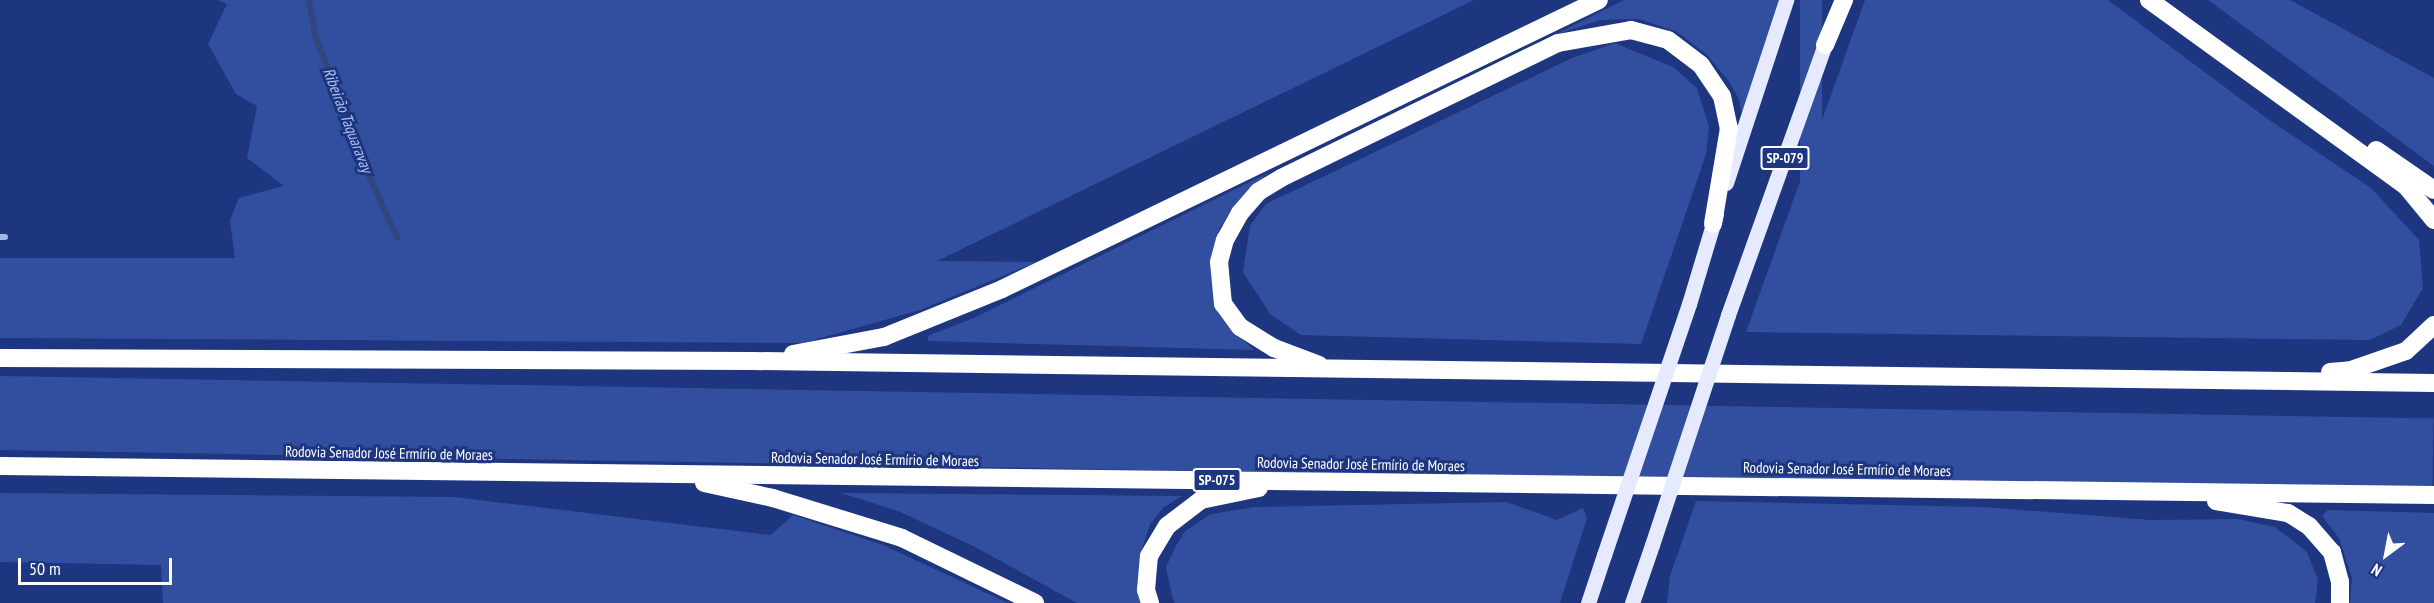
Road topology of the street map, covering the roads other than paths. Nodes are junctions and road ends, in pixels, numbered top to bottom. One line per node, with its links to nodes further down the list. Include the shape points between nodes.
1 (1599, 0): 13 (highway, via 1002,289 884,337)
2 (1786, 0): 10 (main road, SP-079)
3 (1839, 0): 7 (main road, SP-079)
4 (1844, 0): 7 (highway)
5 (2149, 0): 9 (highway, via 2406,186)
6 (2169, 0): 8 (highway)
7 (1825, 45): 25 (main road, SP-079, bridge, via 1728,315)
8 (2434, 190)
9 (2434, 220)
10 (1713, 224): 14 (highway, via 1729,128 1722,96 1701,65 1668,40 1631,30 1558,43 1281,178 1258,192 1240,213 1225,240 1220,262 1223,304 1240,327 1274,348); 24 (main road, SP-079, bridge)
11 (2434, 325): 15 (highway, via 2406,351 2351,370)
12 (0, 358): 13 (highway)
13 (753, 361): 14 (highway)
14 (1332, 370): 15 (highway)
15 (2235, 379): 16 (highway)
16 (2434, 383)
17 (0, 466): 18 (highway, Rodovia Senador José Ermírio de Moraes / SP-075)
18 (664, 475): 19 (highway, Rodovia Senador José Ermírio de Moraes / SP-075); 22 (highway, via 846,518 956,562)
19 (1290, 481): 20 (highway, Rodovia Senador José Ermírio de Moraes / SP-075); 23 (highway, via 1201,500 1167,526 1149,556 1146,590)
20 (2134, 490): 21 (highway, Rodovia Senador José Ermírio de Moraes / SP-075); 26 (highway, via 2288,513 2309,526 2332,552 2340,582)
21 (2434, 495)
22 (1035, 603)
23 (1150, 603)
24 (1587, 603)
25 (1632, 603)
26 (2340, 603)

